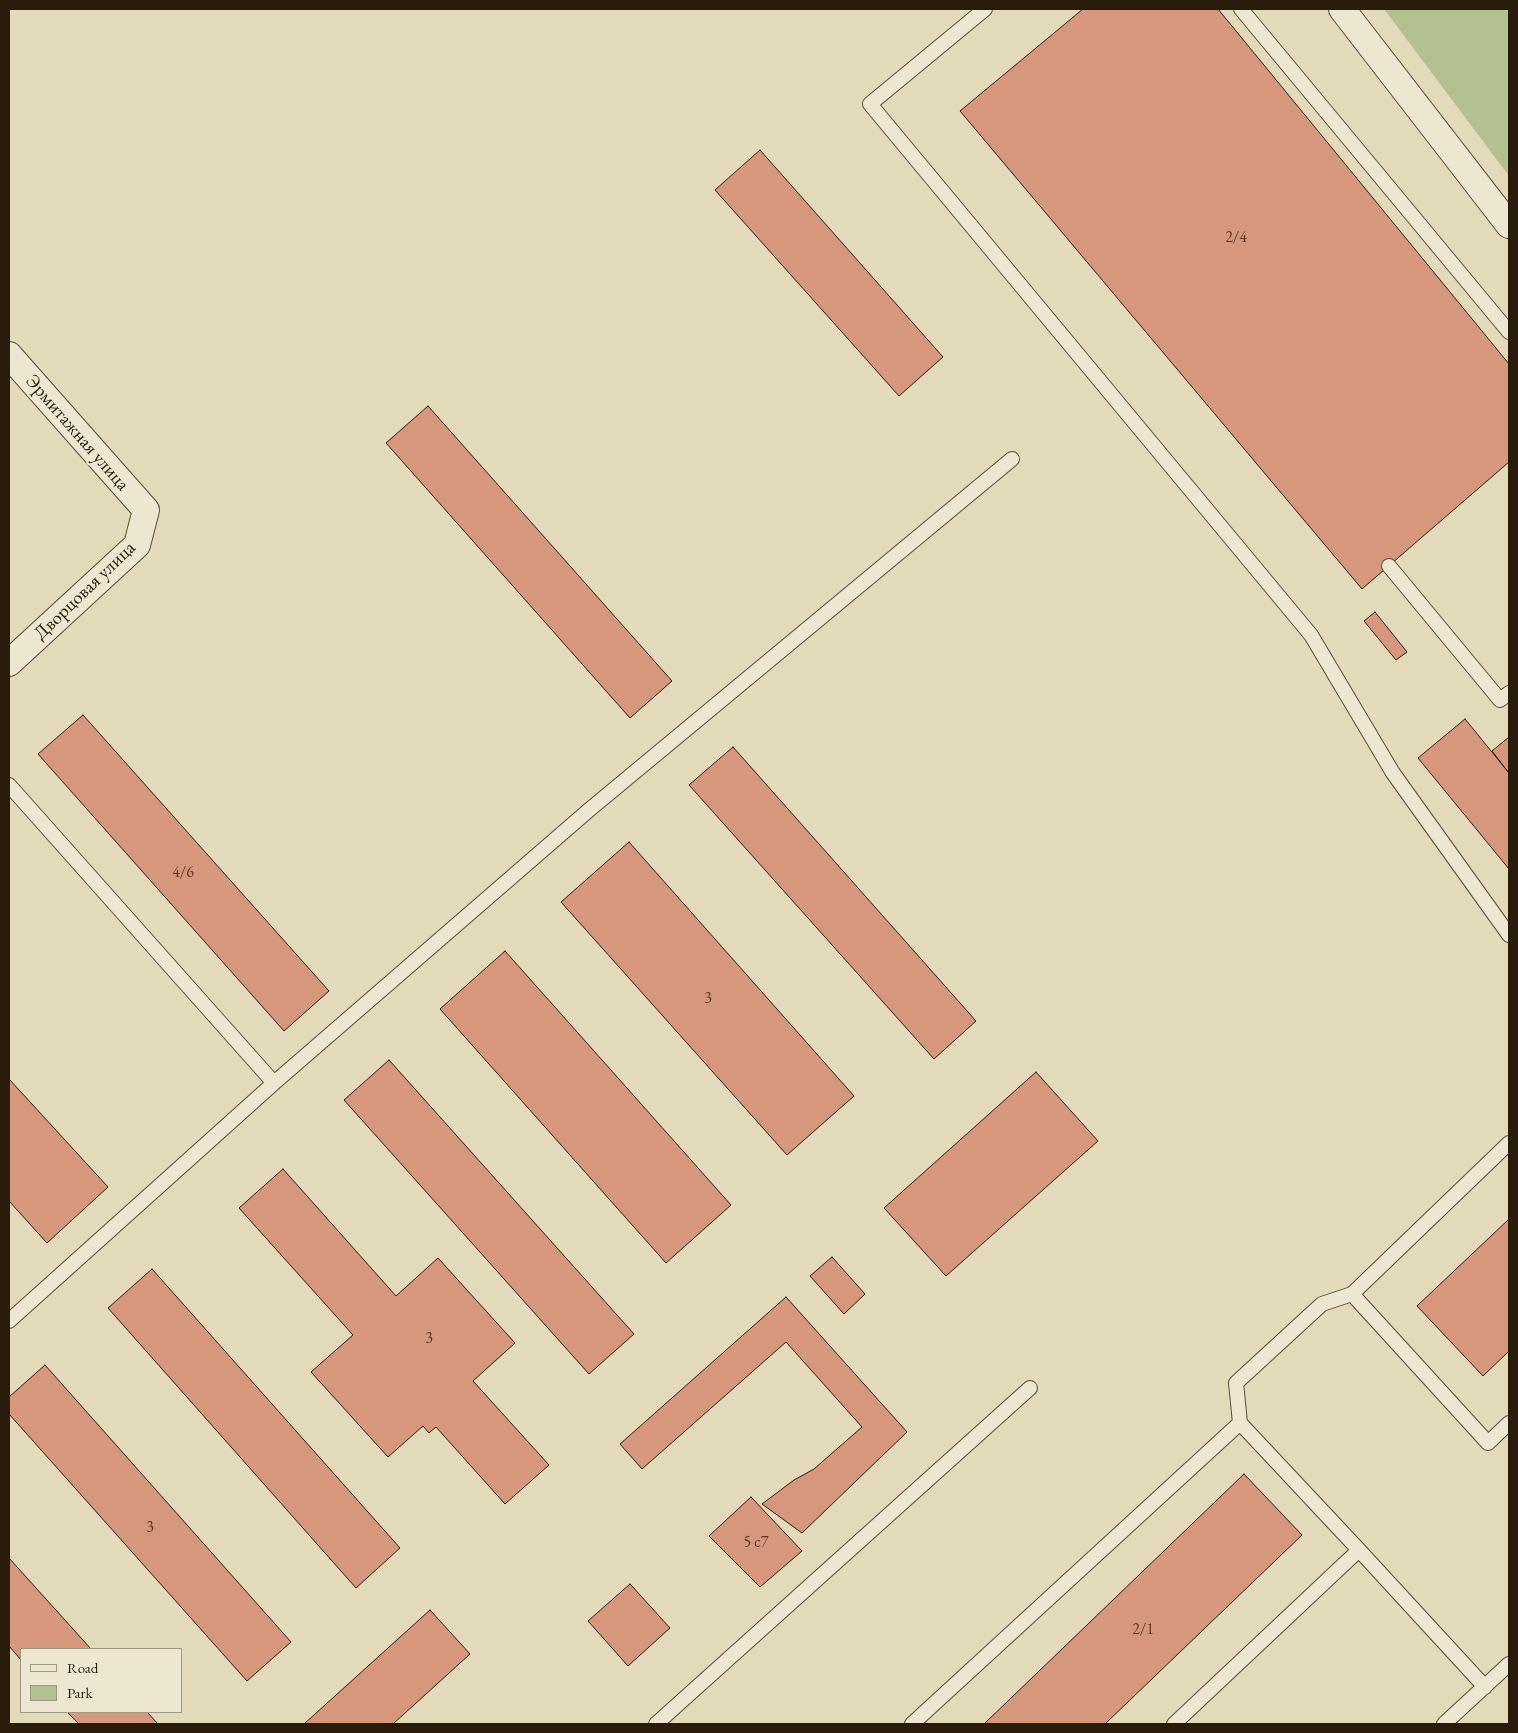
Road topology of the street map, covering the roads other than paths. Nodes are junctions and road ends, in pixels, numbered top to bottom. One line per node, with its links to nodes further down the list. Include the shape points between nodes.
1 (985, 9): 13 (lane, via 870,104 1311,635 1393,773)
2 (1241, 9): 5 (lane)
3 (1342, 9): 4 (street)
4 (1509, 225)
5 (1509, 332)
6 (9, 355): 8 (street, Эрмитажная улица)
7 (1012, 459): 14 (lane, via 589,810)
8 (146, 510): 10 (street, Дворцовая улица, via 137,545)
9 (1389, 566): 11 (lane, via 1500,700)
10 (9, 663)
11 (1509, 693)
12 (9, 784): 14 (lane)
13 (1509, 935)
14 (274, 1083): 17 (lane)
15 (1509, 1144): 16 (lane)
16 (1352, 1294): 19 (lane, via 1322,1304 1236,1383); 20 (lane, via 1488,1443)
17 (9, 1321)
18 (1030, 1388): 24 (lane)
19 (1240, 1423): 21 (lane); 25 (lane)
20 (1509, 1423)
21 (1359, 1550): 23 (lane); 26 (lane)
22 (1509, 1664): 23 (lane)
23 (1485, 1687): 27 (lane)
24 (656, 1724)
25 (912, 1724)
26 (1174, 1724)
27 (1444, 1724)

